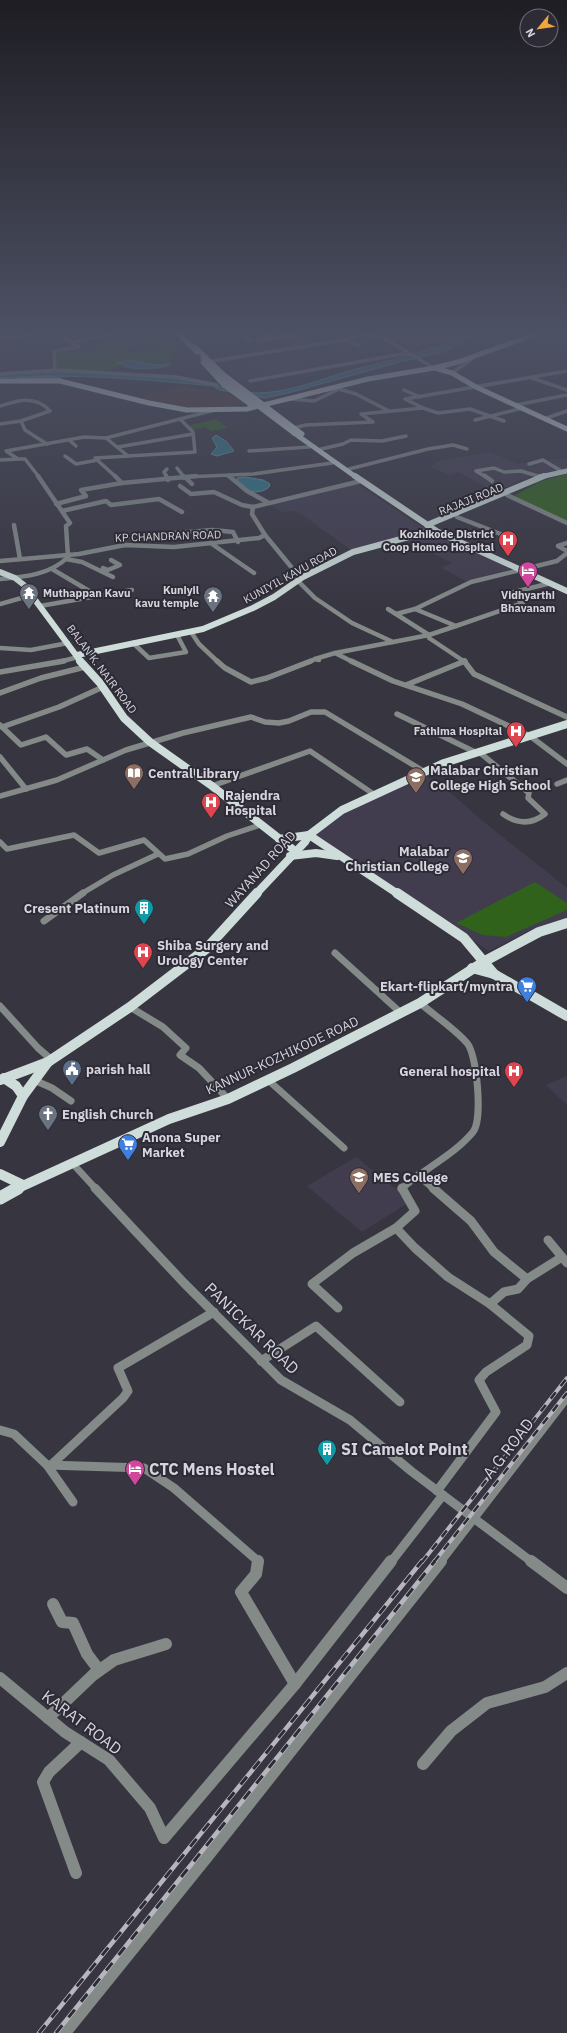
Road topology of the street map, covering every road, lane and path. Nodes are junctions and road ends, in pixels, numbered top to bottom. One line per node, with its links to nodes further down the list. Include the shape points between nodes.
1 (23, 426): 13 (street, via 25,430)
2 (153, 426): 11 (street)
3 (186, 426): 9 (street)
4 (281, 426): 17 (main road)
5 (287, 426): 8 (main road, bridge)
6 (288, 426): 8 (main road)
7 (304, 426): 8 (street)
8 (293, 430): 21 (main road)
9 (193, 434): 16 (street, via 179,434); 23 (street, via 195,452)
10 (406, 436): 21 (street, via 382,441 351,440)
11 (106, 438): 12 (street, via 84,437); 16 (street)
12 (69, 440): 13 (street); 14 (street)
13 (47, 444): 19 (street)
14 (76, 446)
15 (0, 447): 19 (street)
16 (118, 447): 23 (street)
17 (309, 447): 20 (street); 27 (main road)
18 (467, 449): 29 (street, via 453,445)
19 (6, 451): 24 (street)
20 (249, 451)
21 (322, 452): 29 (main road)
22 (65, 456): 26 (street, via 76,464)
23 (128, 456): 26 (street, via 95,458)
24 (18, 459): 25 (street); 46 (street, via 25,459)
25 (0, 460)
26 (98, 460): 41 (street)
27 (332, 463): 29 (main road); 35 (street)
28 (529, 464): 33 (street, via 543,460)
29 (344, 467): 39 (main road); 50 (main road)
30 (177, 468): 37 (street)
31 (167, 469): 38 (street, via 164,472)
32 (200, 469): 34 (street)
33 (566, 472): 36 (main road); 44 (main road, RAJAJI ROAD, via 538,480)
34 (208, 476): 35 (street); 37 (street)
35 (228, 476): 45 (street, via 247,491)
36 (541, 477): 40 (street, via 526,472 504,472 494,468 476,471); 51 (main road)
37 (185, 478): 38 (street); 42 (street)
38 (168, 480): 41 (street)
39 (361, 481): 45 (street); 53 (main road)
40 (492, 481)
41 (122, 483): 46 (street, via 81,490 86,496)
42 (192, 484)
43 (180, 486): 47 (street, via 191,494 214,492 242,505)
44 (508, 495): 51 (main road, RAJAJI ROAD); 52 (street)
45 (269, 503): 47 (street)
46 (56, 504): 48 (street)
47 (253, 507): 56 (street, via 252,514)
48 (62, 512): 49 (street, via 106,501 112,505 159,499); 63 (street, via 70,523 66,526)
49 (182, 512)
50 (418, 514): 51 (main road, via 434,519); 53 (main road)
51 (457, 515): 53 (main road, RAJAJI ROAD); 55 (main road, via 442,525); 57 (street)
52 (567, 523)
53 (431, 524): 55 (main road)
54 (14, 525): 64 (street)
55 (441, 532): 69 (main road); 75 (main road, KUNIYIL KAVU ROAD, via 427,532 353,552)
56 (265, 535): 58 (street, KP CHANDRAN ROAD); 75 (street)
57 (503, 535)
58 (238, 542): 60 (street, KP CHANDRAN ROAD); 61 (street, via 233,532 213,530 121,537)
59 (567, 543): 62 (street, via 558,546)
60 (212, 544): 61 (street, KP CHANDRAN ROAD, via 174,547); 71 (street)
61 (125, 545): 63 (street, KP CHANDRAN ROAD)
62 (567, 552): 69 (street, via 557,561)
63 (66, 557): 64 (street, KP CHANDRAN ROAD); 67 (street); 68 (street, via 62,564)
64 (20, 559): 66 (street, KP CHANDRAN ROAD)
65 (111, 560): 67 (street, via 120,565 108,570)
66 (0, 561)
67 (88, 565): 72 (street)
68 (52, 568): 73 (street); 81 (street)
69 (522, 568): 76 (main road); 77 (main road); 85 (street, via 471,582)
70 (0, 572): 73 (main road, BALAN K. NAIR ROAD)
71 (254, 573)
72 (113, 577)
73 (15, 578): 74 (street); 80 (main road, BALAN K. NAIR ROAD)
74 (0, 579)
75 (300, 579): 88 (main road, KUNIYIL KAVU ROAD, via 253,608); 91 (street, via 327,606 352,623)
76 (551, 583): 79 (main road); 87 (street, via 510,594 523,603)
77 (567, 587)
78 (132, 590): 81 (street)
79 (567, 591)
80 (32, 595): 82 (street); 83 (main road, BALAN K. NAIR ROAD)
81 (96, 595): 83 (street)
82 (0, 604)
83 (40, 606): 92 (main road, BALAN K. NAIR ROAD)
84 (388, 609): 86 (street)
85 (415, 609): 86 (street); 87 (street)
86 (396, 614): 90 (street)
87 (456, 626): 90 (street)
88 (191, 632): 89 (main road, KUNIYIL KAVU ROAD); 95 (street, via 199,644 226,668 251,682)
89 (177, 635): 93 (main road, KUNIYIL KAVU ROAD); 93 (street, via 186,652 149,658)
90 (429, 635): 91 (street); 97 (street, via 429,638)
91 (393, 642): 95 (street)
92 (68, 643): 94 (street, via 31,650); 96 (main road, BALAN K. NAIR ROAD)
93 (133, 643): 96 (main road, KUNIYIL KAVU ROAD)
94 (0, 648)
95 (335, 653): 100 (street)
96 (77, 656): 98 (main road, BALAN K. NAIR ROAD); 99 (street, via 46,665)
97 (465, 661): 100 (street); 104 (street, via 474,674)
98 (85, 667): 101 (main road, BALAN K. NAIR ROAD); 102 (street, via 47,676)
99 (0, 672)
100 (406, 685): 107 (street, via 462,704)
101 (103, 687): 106 (street, via 58,707); 108 (main road, BALAN K. NAIR ROAD, via 124,718)
102 (0, 693)
103 (397, 714): 109 (street)
104 (567, 717)
105 (567, 724): 107 (main road, WAYANAD ROAD)
106 (1, 726): 111 (street, via 22,744 49,738 66,755 87,749)
107 (530, 736): 109 (main road, WAYANAD ROAD); 112 (street)
108 (150, 742): 111 (street); 113 (street, via 251,717 266,722 288,721 315,710 325,712); 116 (main road, BALAN K. NAIR ROAD)
109 (478, 752): 113 (main road, WAYANAD ROAD); 120 (street, via 529,793 528,798 544,814 541,818 519,823 513,822)
110 (0, 758): 117 (street)
111 (103, 760): 117 (street, via 57,780)
112 (567, 764)
113 (424, 772): 118 (main road, WAYANAD ROAD)
114 (567, 780): 115 (street)
115 (557, 784)
116 (212, 786): 118 (street, via 310,751); 121 (main road, BALAN K. NAIR ROAD)
117 (26, 789): 119 (street)
118 (375, 795): 122 (main road, WAYANAD ROAD, via 342,810)
119 (0, 796)
120 (504, 814)
121 (260, 825): 123 (main road, BALAN K. NAIR ROAD); 126 (street, via 223,837 187,855 165,859)
122 (309, 835): 123 (main road); 125 (main road, WAYANAD ROAD); 127 (main road)
123 (279, 839): 125 (main road, BALAN K. NAIR ROAD)
124 (0, 842): 126 (street, via 7,849 74,835 99,853 144,840)
125 (292, 853): 127 (main road, via 330,854); 136 (main road, WAYANAD ROAD, via 206,949)
126 (158, 854): 128 (street, via 114,874 68,902)
127 (343, 858): 131 (main road, via 464,938)
128 (44, 921)
129 (567, 923): 131 (main road, KANNUR-KOZHIKODE ROAD, via 539,932)
130 (334, 953): 137 (street)
131 (485, 961): 132 (main road, KANNUR-KOZHIKODE ROAD); 133 (main road)
132 (472, 968): 133 (main road); 134 (main road, KANNUR-KOZHIKODE ROAD)
133 (494, 974): 138 (main road)
134 (420, 1003): 137 (main road, KANNUR-KOZHIKODE ROAD); 150 (street, via 467,1043 473,1053 478,1114 474,1131 441,1160)
135 (0, 1006): 139 (street)
136 (130, 1007): 139 (main road, WAYANAD ROAD); 144 (street, via 163,1027 186,1048 180,1055 199,1068)
137 (401, 1013): 142 (main road, KANNUR-KOZHIKODE ROAD)
138 (567, 1016)
139 (50, 1061): 140 (main road, WAYANAD ROAD); 141 (main road)
140 (2, 1079): 143 (main road, via 16,1086)
141 (34, 1080): 143 (main road); 145 (street)
142 (268, 1080): 144 (main road, KANNUR-KOZHIKODE ROAD); 147 (street)
143 (23, 1096): 146 (main road)
144 (228, 1099): 148 (main road, KANNUR-KOZHIKODE ROAD, via 169,1119)
145 (71, 1101)
146 (0, 1142)
147 (344, 1148)
148 (73, 1164): 151 (main road, KANNUR-KOZHIKODE ROAD); 159 (street, PANICKAR ROAD)
149 (0, 1174): 151 (main road)
150 (418, 1175): 153 (street, via 401,1189 415,1211); 156 (street, via 471,1221 494,1252)
151 (23, 1186): 152 (main road, KANNUR-KOZHIKODE ROAD)
152 (0, 1198)
153 (396, 1228): 157 (street, via 448,1277); 158 (street, via 352,1253 312,1284)
154 (548, 1240): 155 (street)
155 (565, 1260): 156 (street)
156 (527, 1279): 157 (street, via 518,1289 504,1292)
157 (490, 1304): 165 (street, via 529,1336 529,1340 479,1380 480,1388 495,1406 496,1412)
158 (338, 1308)
159 (214, 1312): 160 (street, PANICKAR ROAD); 164 (street, via 118,1368 128,1391)
160 (261, 1361): 162 (street, via 316,1326); 165 (street, PANICKAR ROAD, via 281,1380 350,1420)
161 (567, 1397): 167 (street, A G ROAD)
162 (400, 1402)
163 (0, 1430): 164 (street, via 14,1434)
164 (49, 1465): 166 (street); 174 (street, via 144,1468 174,1488 259,1562 256,1574 241,1592)
165 (440, 1493): 167 (street, PANICKAR ROAD); 174 (street)
166 (73, 1502)
167 (474, 1519): 168 (street, PANICKAR ROAD); 179 (street, A G ROAD)
168 (567, 1588)
169 (53, 1604): 171 (street, via 62,1622 74,1623 87,1654)
170 (166, 1644): 171 (street, via 114,1660)
171 (99, 1670): 175 (street)
172 (567, 1672): 177 (street, via 545,1687 486,1703 451,1731)
173 (0, 1678): 175 (street, KARAT ROAD)
174 (295, 1684): 176 (street, KARAT ROAD, via 164,1838 150,1808 109,1760)
175 (48, 1718): 176 (street, KARAT ROAD)
176 (81, 1742): 178 (street, via 49,1772 43,1782)
177 (423, 1764)
178 (76, 1873)
179 (66, 2033)

